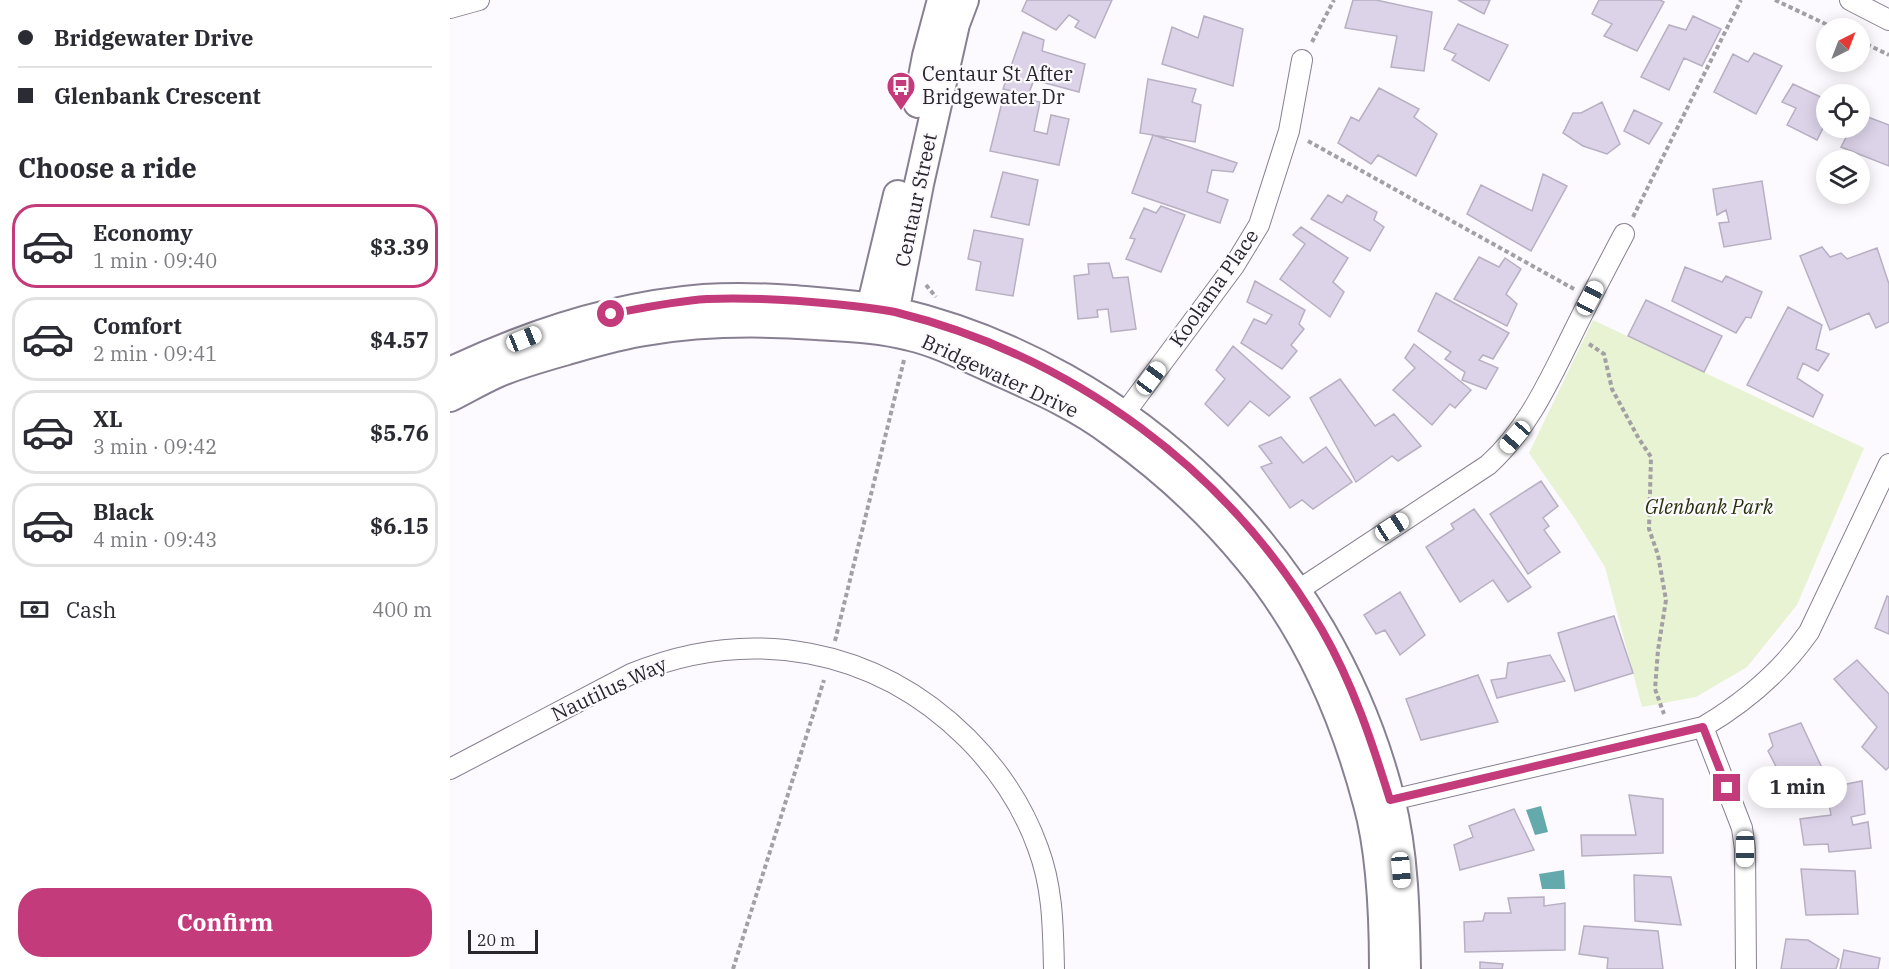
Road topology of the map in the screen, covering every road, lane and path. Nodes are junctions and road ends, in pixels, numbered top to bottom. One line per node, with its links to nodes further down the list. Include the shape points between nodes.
1 (479, 0): 8 (street)
2 (942, 0): 17 (street, Centaur Street, via 927,56)
3 (964, 0): 17 (street, Centaur Street)
4 (1334, 0): 13 (path)
5 (1741, 0): 15 (path)
6 (1775, 0): 9 (path)
7 (1850, 0): 10 (street)
8 (450, 8)
9 (1816, 19)
10 (1889, 20)
11 (1870, 46): 12 (path)
12 (1889, 55)
13 (1302, 60): 14 (street, Koolama Place)
14 (1289, 131): 16 (path); 21 (street, Koolama Place, via 1266,205 1247,246)
15 (1624, 234): 16 (street)
16 (1590, 298): 18 (street)
17 (881, 320): 19 (street, Bridgewater Drive, via 758,298 704,299 588,319 542,332); 20 (street, Bridgewater Drive, via 752,322 645,331 542,357); 21 (street, Bridgewater Drive, via 942,325 990,342 1076,384)
18 (1573, 333): 23 (street, via 1530,415 1488,465); 25 (path, via 1604,354 1612,389 1652,457 1649,529 1666,600 1655,689)
19 (450, 372)
20 (450, 397)
21 (1118, 423): 23 (street, Bridgewater Drive, via 1169,449 1218,494 1252,530)
22 (1889, 464): 24 (street, via 1817,618 1797,648 1760,687)
23 (1288, 596): 27 (street, Bridgewater Drive, via 1322,630 1348,681 1369,732)
24 (1703, 727): 25 (street); 31 (street, via 1742,828)
25 (1671, 735): 27 (street)
26 (450, 769): 28 (street, Nautilus Way, via 631,674 683,656 722,650 786,650 811,653 870,671 898,685 950,722 1005,782 1025,816 1048,882 1053,910)
27 (1380, 803): 29 (street, Bridgewater Drive); 30 (street, Bridgewater Drive, via 1401,873)
28 (1054, 969)
29 (1384, 969)
30 (1406, 969)
31 (1746, 969)

